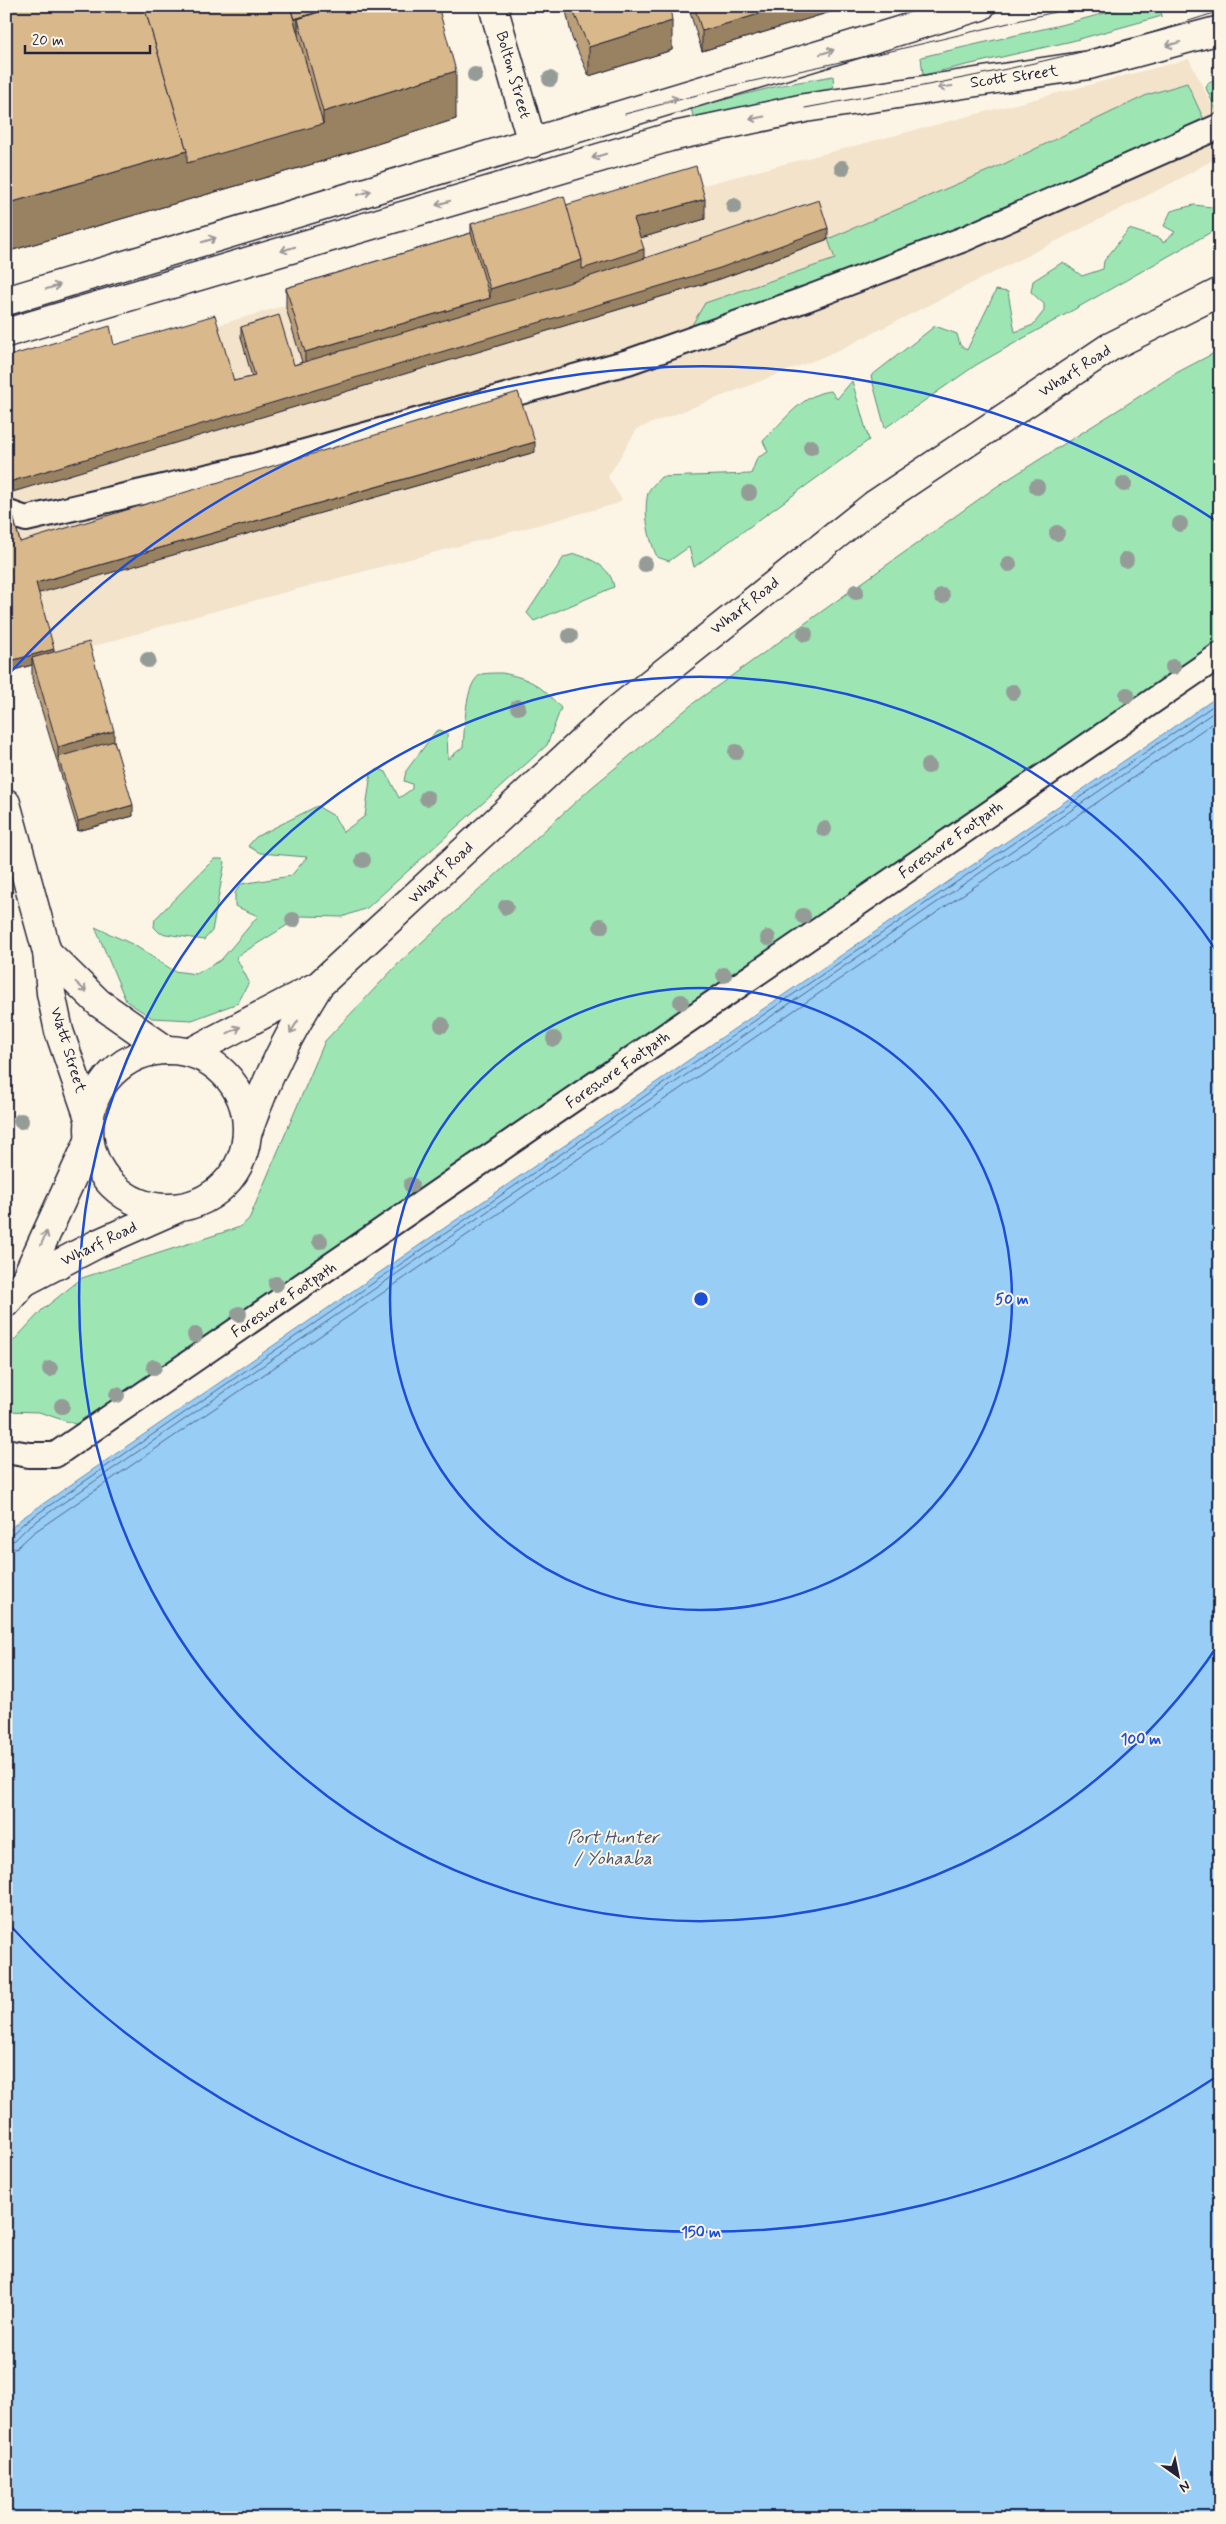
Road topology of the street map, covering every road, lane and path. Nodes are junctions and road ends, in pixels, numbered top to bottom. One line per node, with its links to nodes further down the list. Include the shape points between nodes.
1 (493, 6): 5 (main road, Bolton Street)
2 (981, 6): 5 (main road, one-way to 2)
3 (1220, 30): 8 (main road, Scott Street, one-way to 8, via 1152,50 1052,72 805,108 626,148)
4 (1220, 126): 9 (street, via 964,239 628,362 254,466 26,519)
5 (532, 143): 7 (main road, one-way to 5)
6 (1220, 292): 13 (main road, Wharf Road, via 1110,347 874,505 613,713)
7 (6, 301)
8 (6, 333)
9 (6, 512)
10 (1220, 655): 20 (street, Foreshore Footpath, via 55,1456)
11 (6, 803): 12 (main road, Watt Street)
12 (47, 952): 14 (main road, Watt Street, one-way to 14, via 99,1003); 15 (main road, Watt Street, via 59,1031)
13 (319, 985): 14 (main road, Wharf Road, one-way to 13); 16 (main road, Wharf Road, one-way to 16, via 284,1042 262,1090)
14 (178, 1051): 15 (main road, via 138,1055 114,1070 98,1092); 16 (main road, via 221,1070 242,1098)
15 (89, 1130): 17 (main road, via 99,1170 118,1192 145,1206); 18 (main road, Wharf Road, one-way to 15)
16 (248, 1132): 17 (main road, via 244,1154 217,1192 198,1203)
17 (176, 1209): 18 (main road, Wharf Road, via 99,1243)
18 (24, 1282): 19 (main road, Wharf Road)
19 (6, 1303)
20 (6, 1451)

